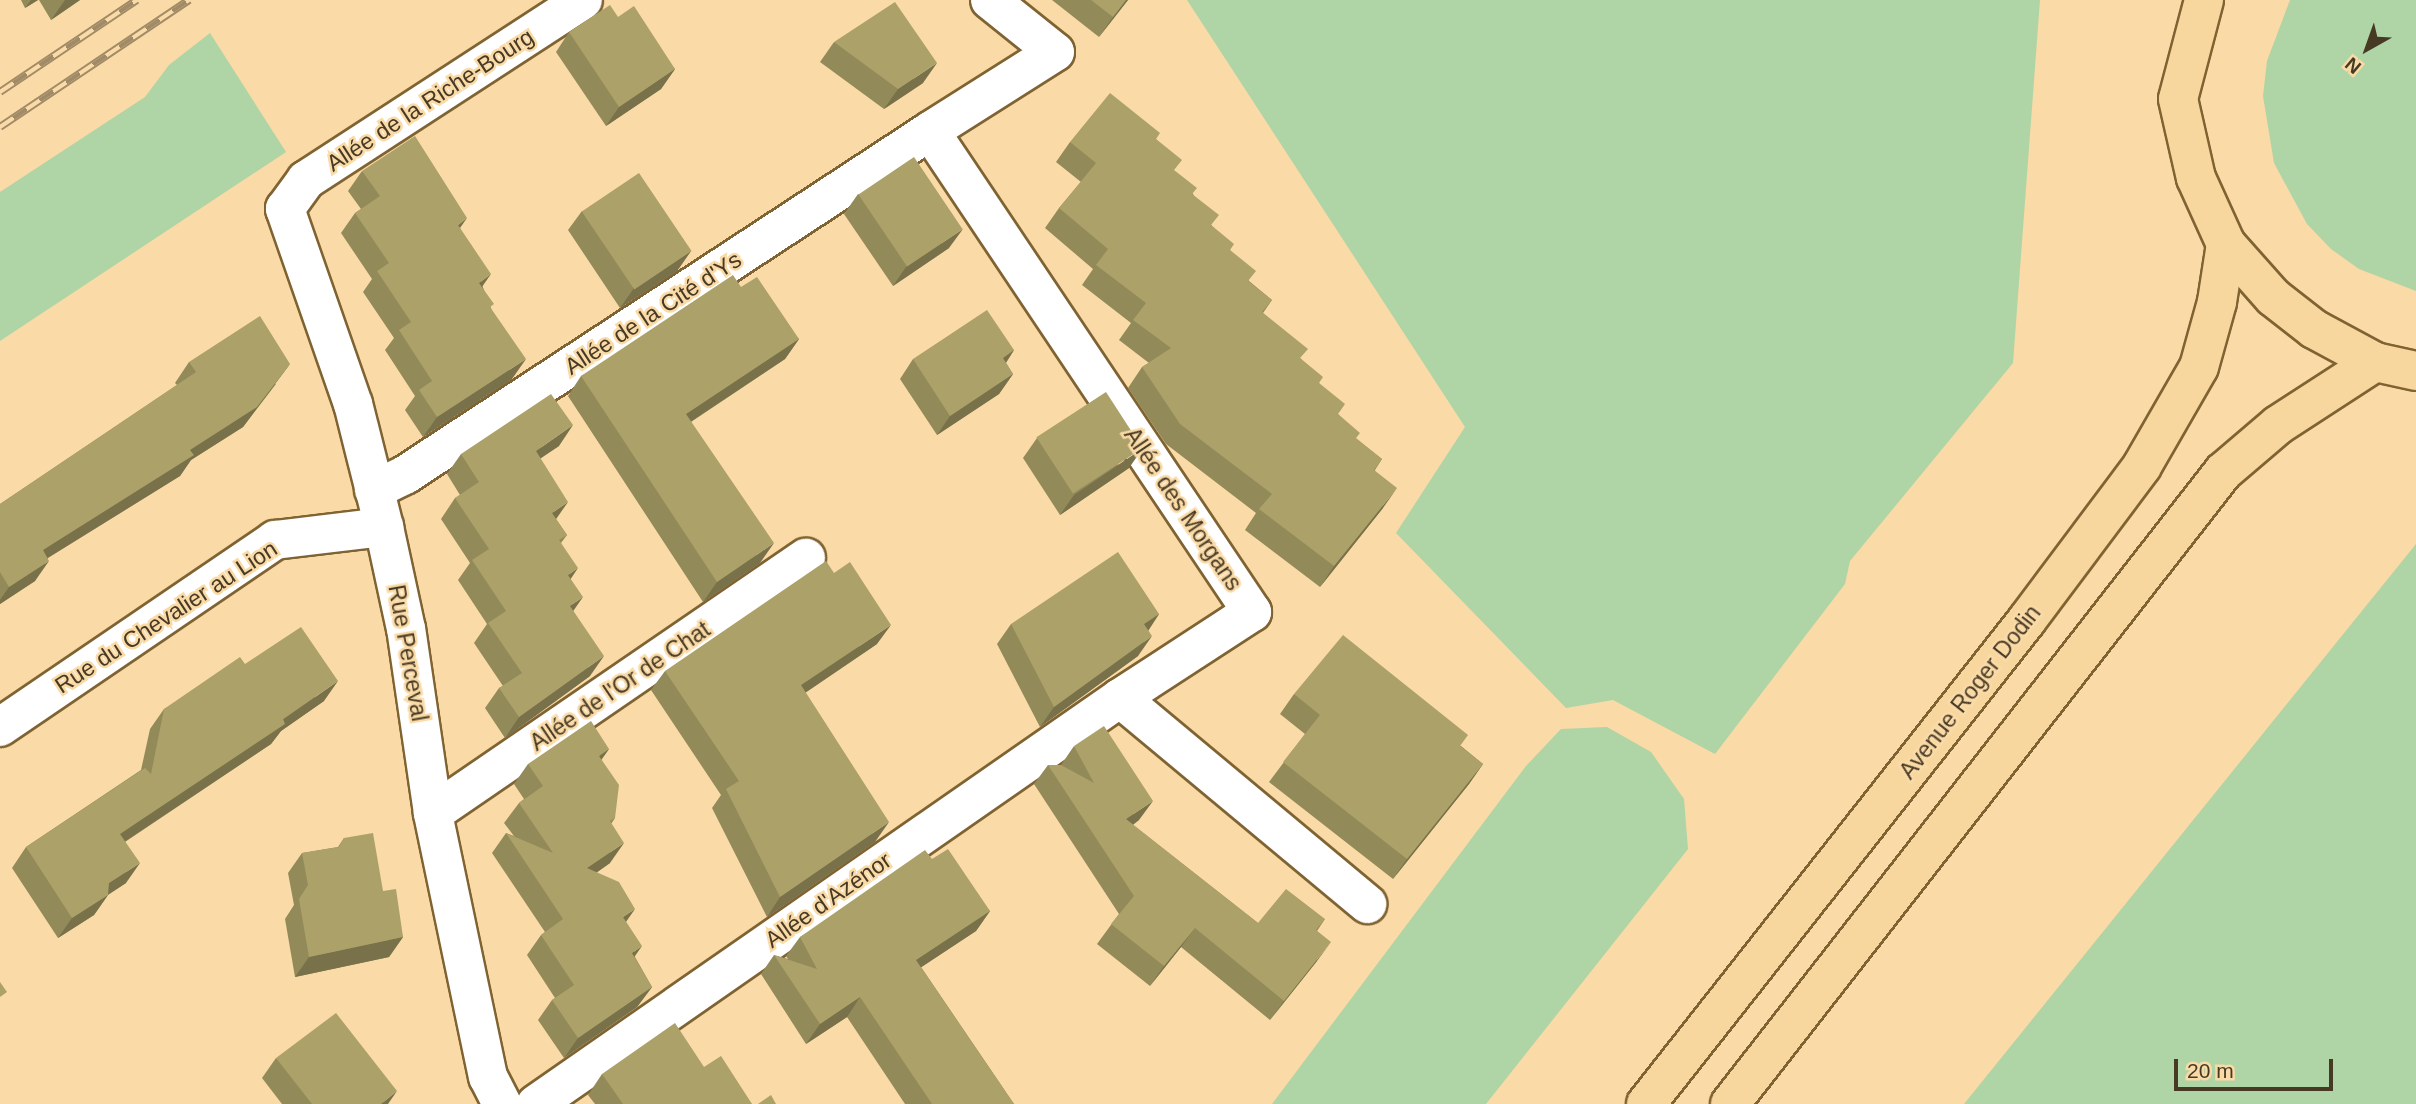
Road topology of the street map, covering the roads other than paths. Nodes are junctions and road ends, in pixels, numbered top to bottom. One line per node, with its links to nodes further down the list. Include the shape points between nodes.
1 (583, 0): 5 (street, Allée de la Riche-Bourg, via 306,180)
2 (990, 0): 4 (street, via 1055,52)
3 (2204, 0): 6 (main road, via 2178,99 2196,178)
4 (930, 131): 9 (street, Allée de la Cité d'Ys, via 405,475); 12 (street, Allée des Morgans, via 1252,612)
5 (285, 209): 9 (street, Rue Perceval, via 353,404)
6 (2226, 244): 7 (main road, via 2273,297 2314,329); 18 (main road, Avenue Roger Dodin, via 2217,302 2199,368 2141,466 2027,620)
7 (2375, 362): 8 (main road); 19 (main road, via 2278,425 2223,472)
8 (2416, 370)
9 (374, 489): 10 (street, Rue Perceval)
10 (384, 527): 13 (street, Rue du Chevalier au Lion, via 275,540); 14 (street, Rue Perceval, via 407,629)
11 (806, 558): 14 (street, Allée de l'Or de Chat)
12 (1120, 698): 15 (street); 17 (street, Allée d'Azénor)
13 (0, 727)
14 (433, 813): 16 (street, Rue Perceval, via 488,1077)
15 (1367, 904)
16 (502, 1104)
17 (536, 1104)
18 (1646, 1104)
19 (1730, 1104)

